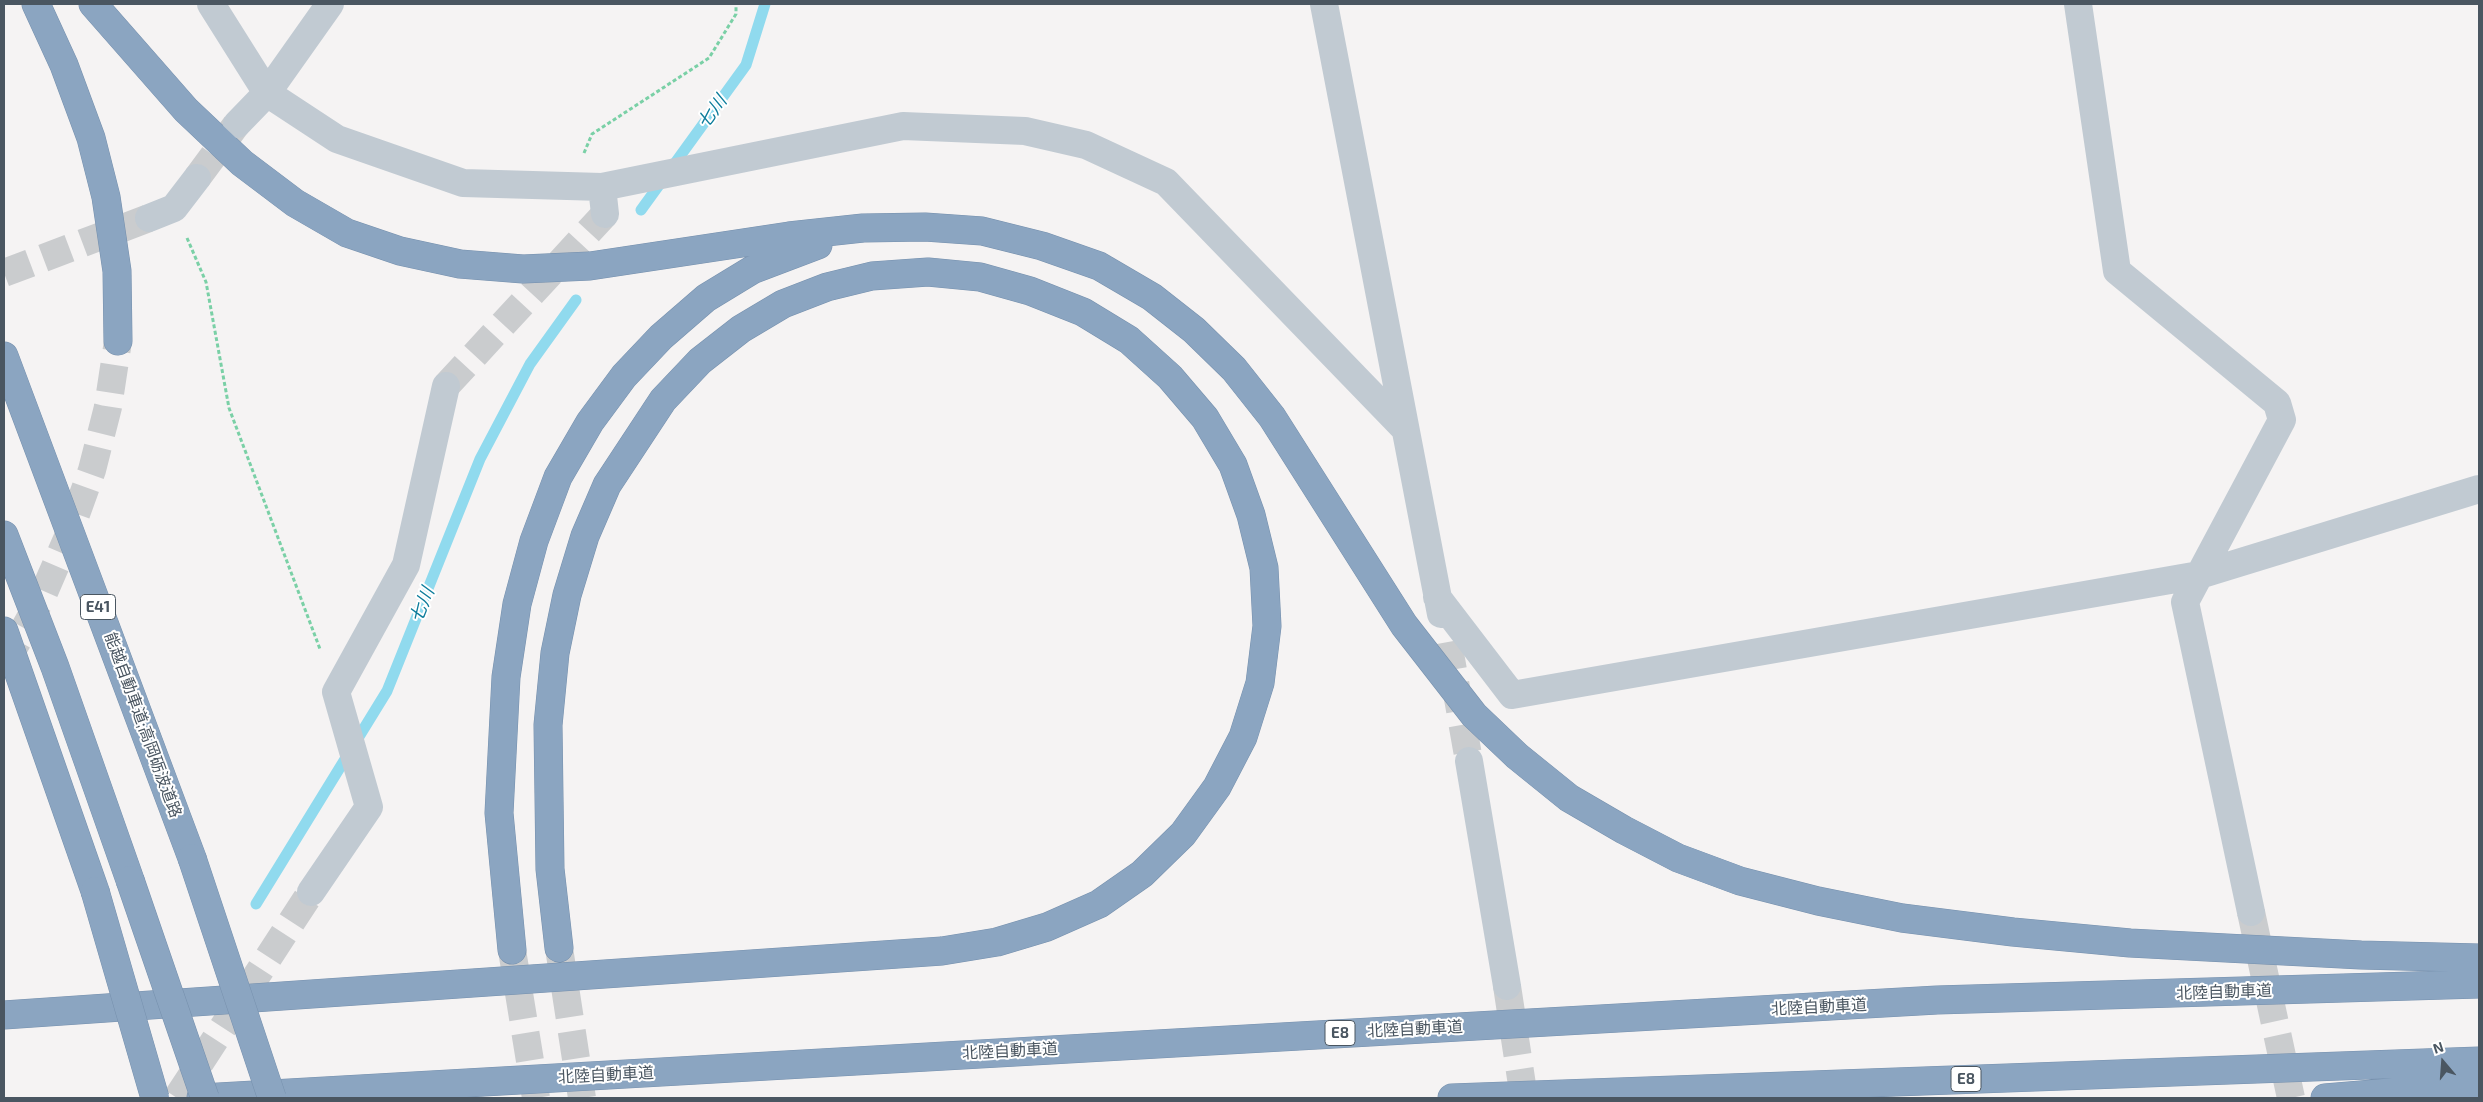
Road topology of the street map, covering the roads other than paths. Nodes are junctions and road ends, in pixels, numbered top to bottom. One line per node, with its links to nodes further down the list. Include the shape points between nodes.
1 (36, 4): 14 (highway, via 64,65 91,138 106,197 117,271)
2 (93, 4): 13 (highway, via 186,110 242,163 295,203 347,233 400,251 460,264 532,268 590,266 789,236 863,228)
3 (211, 4): 7 (street)
4 (330, 4): 7 (street)
5 (1324, 4): 17 (street)
6 (2078, 4): 20 (street, via 2117,271 2277,403 2282,420)
7 (266, 93): 8 (street); 10 (street, via 337,139 463,183)
8 (237, 124)
9 (197, 178): 12 (street, via 174,208)
10 (602, 187): 11 (street); 17 (street, via 903,126 1025,131 1086,145 1166,182)
11 (605, 214)
12 (149, 218)
13 (925, 227): 28 (highway, via 860,234 804,248 752,270 706,298 661,337 624,376 590,422 558,477 534,541 520,595 506,678 499,813); 29 (highway, via 982,231 1042,246 1099,266 1152,297 1194,330 1234,369 1272,416 1404,625 1474,715 1517,756 1569,798 1678,858 1740,881 1818,902 1902,918 1994,930 2130,943)
14 (118, 341)
15 (4, 356): 37 (highway, 能越自動車道;高岡砺波道路 / E41, bridge, via 192,858)
16 (446, 386): 25 (street, via 406,565 336,692 369,807)
17 (1405, 430): 21 (street)
18 (2479, 489): 20 (street)
19 (4, 535): 36 (highway, bridge, via 55,667)
20 (2199, 575): 21 (street, via 1512,695); 26 (street, via 2184,602)
21 (1437, 597): 23 (street)
22 (4, 631): 35 (highway, bridge, via 95,891)
23 (1448, 642)
24 (1469, 761): 31 (street)
25 (311, 892)
26 (2251, 912)
27 (559, 948): 32 (highway, via 550,869 548,725 555,653 567,595 585,536 607,485 663,400 700,361 741,329 783,304 827,287 872,276 928,272 980,277 1030,291 1083,312 1129,340 1170,377 1205,418 1233,465 1251,515 1264,568 1267,626 1260,683 1243,737 1217,786 1183,834 1142,874 1098,904 1048,927 997,942 942,951)
28 (512, 950)
29 (2479, 958)
30 (2479, 984): 36 (highway, 北陸自動車道 / E8, via 1936,1000)
31 (1507, 986)
32 (4, 1015)
33 (2479, 1061): 38 (highway, E8)
34 (2479, 1085): 39 (highway)
35 (155, 1098)
36 (203, 1098)
37 (272, 1098)
38 (1452, 1098)
39 (2325, 1098)

